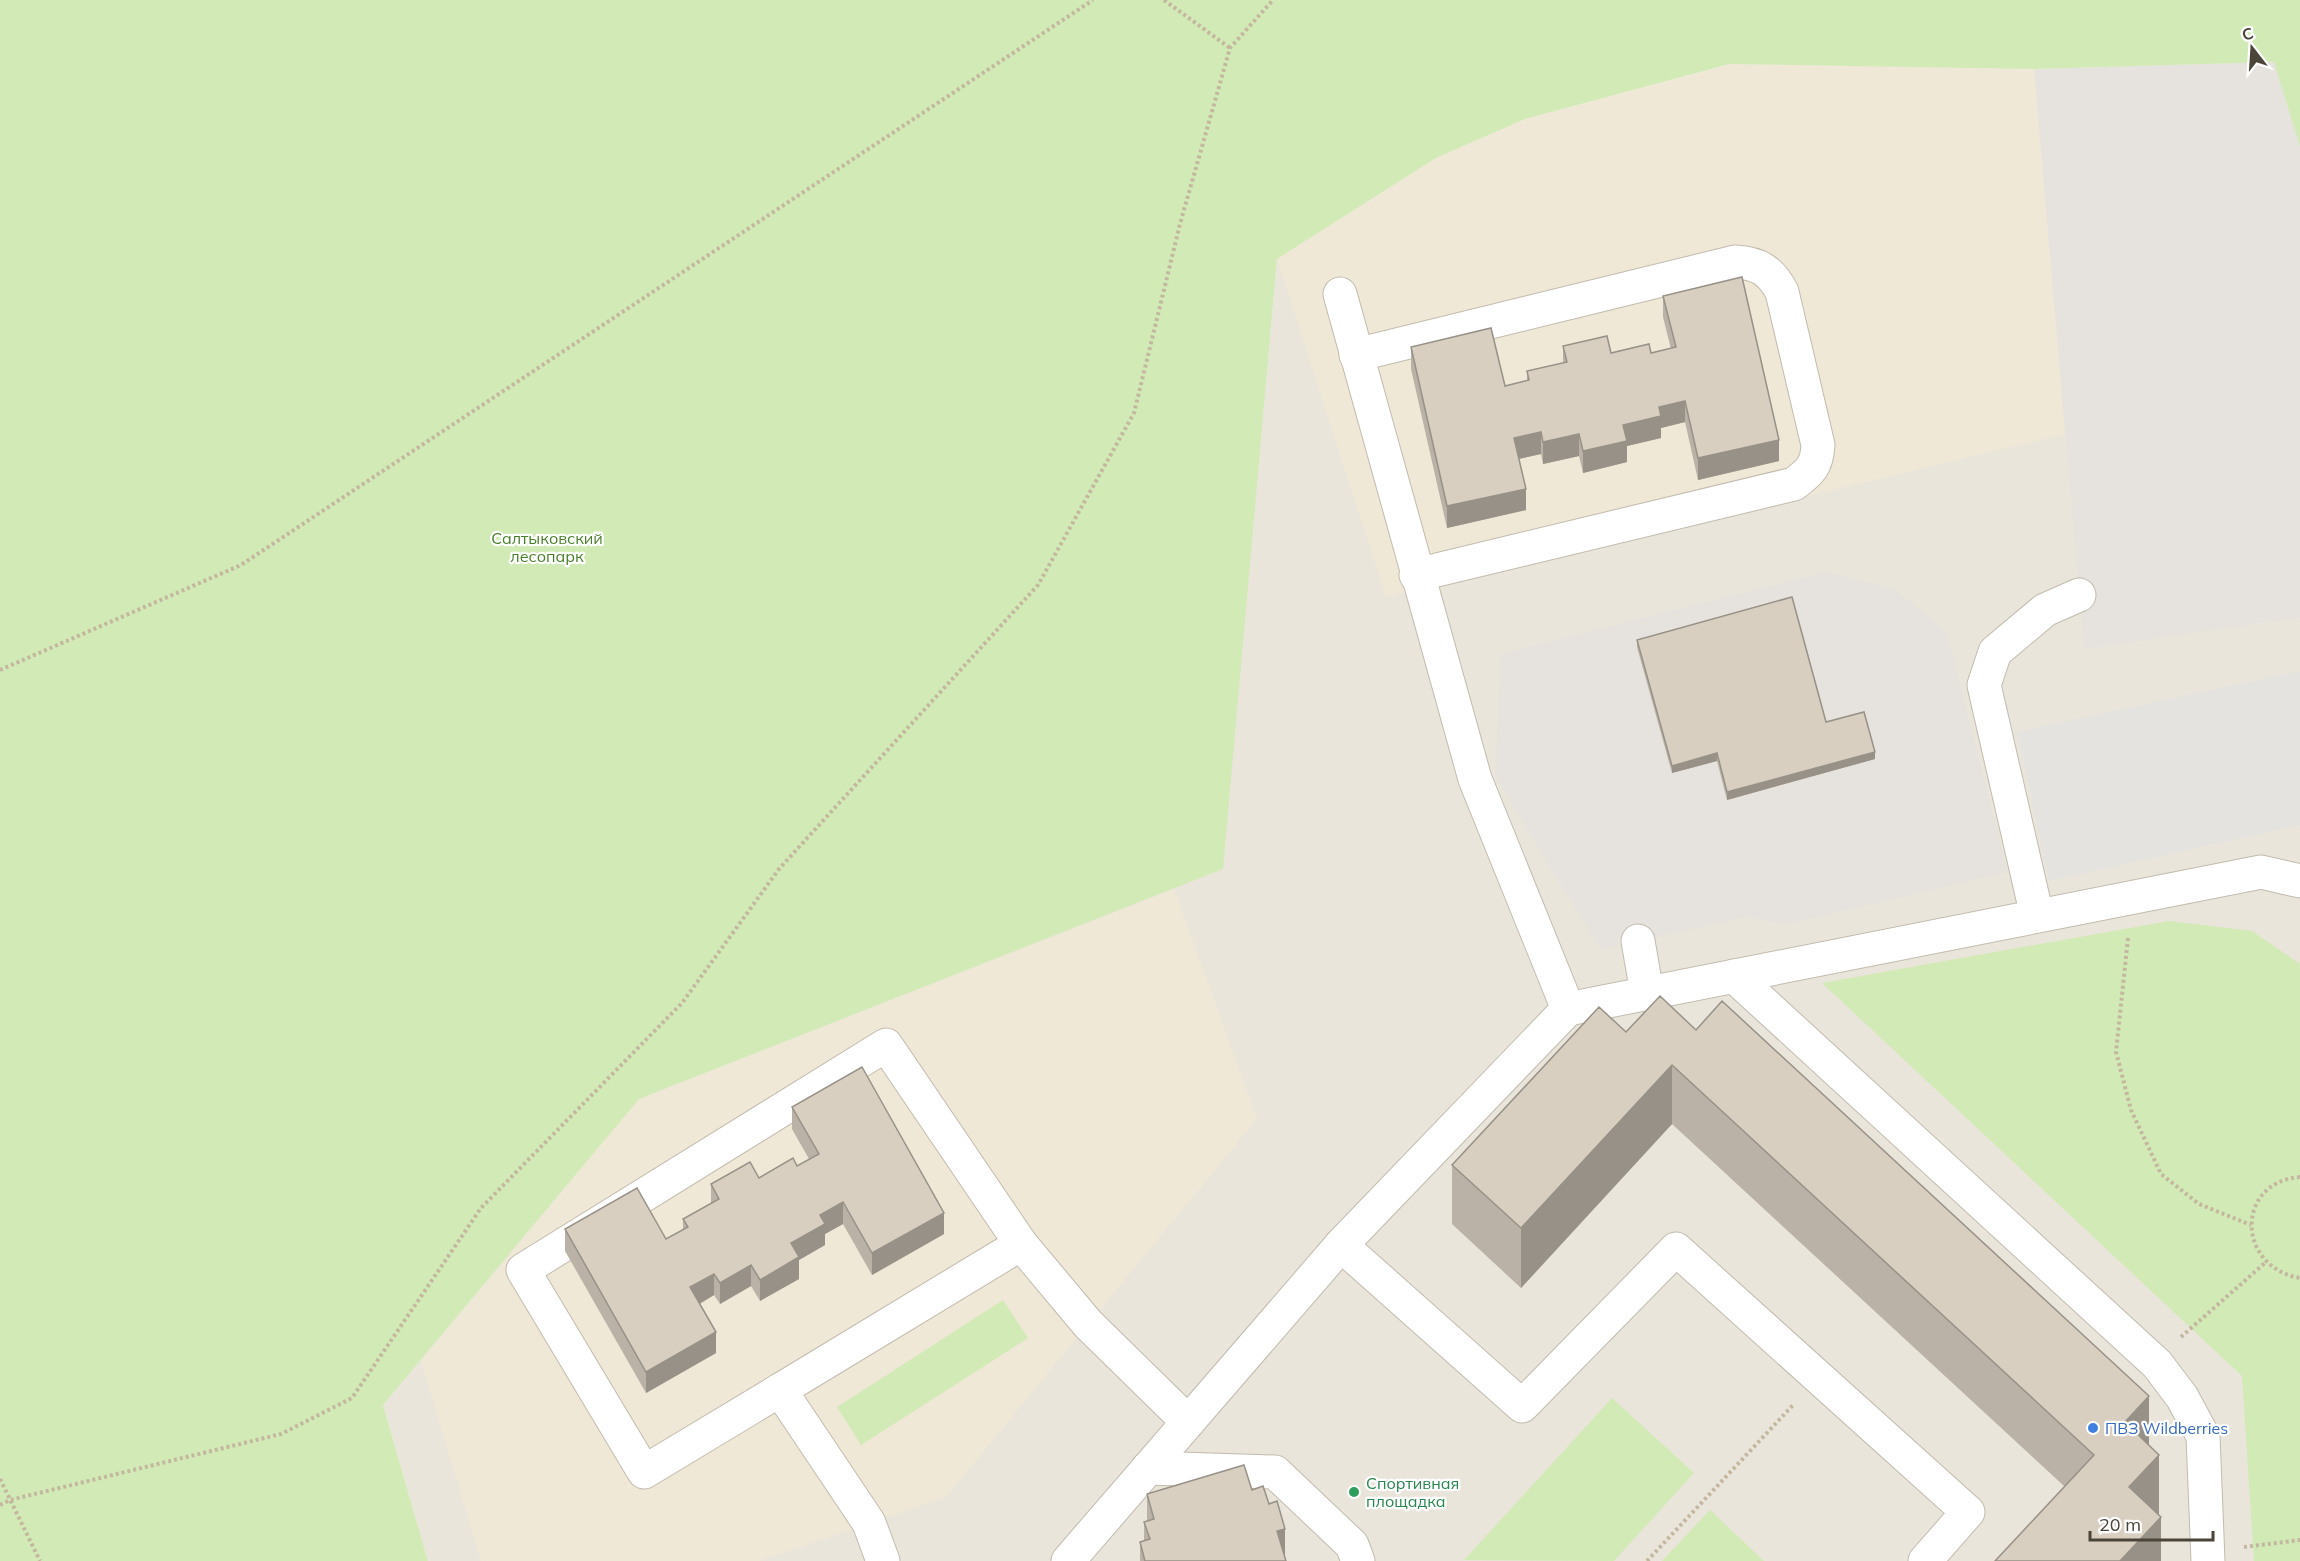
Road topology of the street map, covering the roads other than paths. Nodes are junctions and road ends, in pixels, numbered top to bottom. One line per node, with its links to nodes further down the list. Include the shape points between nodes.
1 (1340, 294): 2 (lane)
2 (1356, 355): 3 (lane); 3 (lane, via 1735,262 1754,263 1773,275 1782,292 1818,445 1817,463 1808,474 1794,484)
3 (1416, 575): 10 (lane, via 1475,779)
4 (2079, 595): 6 (lane, via 2045,610 1995,651 1972,687)
5 (2300, 881): 6 (lane, via 2261,872)
6 (2037, 916): 8 (lane)
7 (1638, 941): 9 (lane)
8 (1734, 976): 9 (lane); 16 (lane, via 2157,1364 2182,1397 2203,1436)
9 (1647, 993): 10 (lane)
10 (1568, 1009): 12 (lane)
11 (1021, 1244): 13 (lane); 13 (lane, via 886,1044 523,1270 644,1472); 14 (lane, via 1088,1324)
12 (1341, 1245): 14 (lane); 20 (lane, via 1522,1406 1676,1249 1968,1512)
13 (780, 1390): 17 (lane, via 868,1523)
14 (1188, 1422): 15 (lane)
15 (1148, 1468): 18 (lane); 19 (lane, via 1275,1472 1352,1545)
16 (2208, 1556)
17 (883, 1561)
18 (1068, 1561)
19 (1358, 1561)
20 (1925, 1561)

